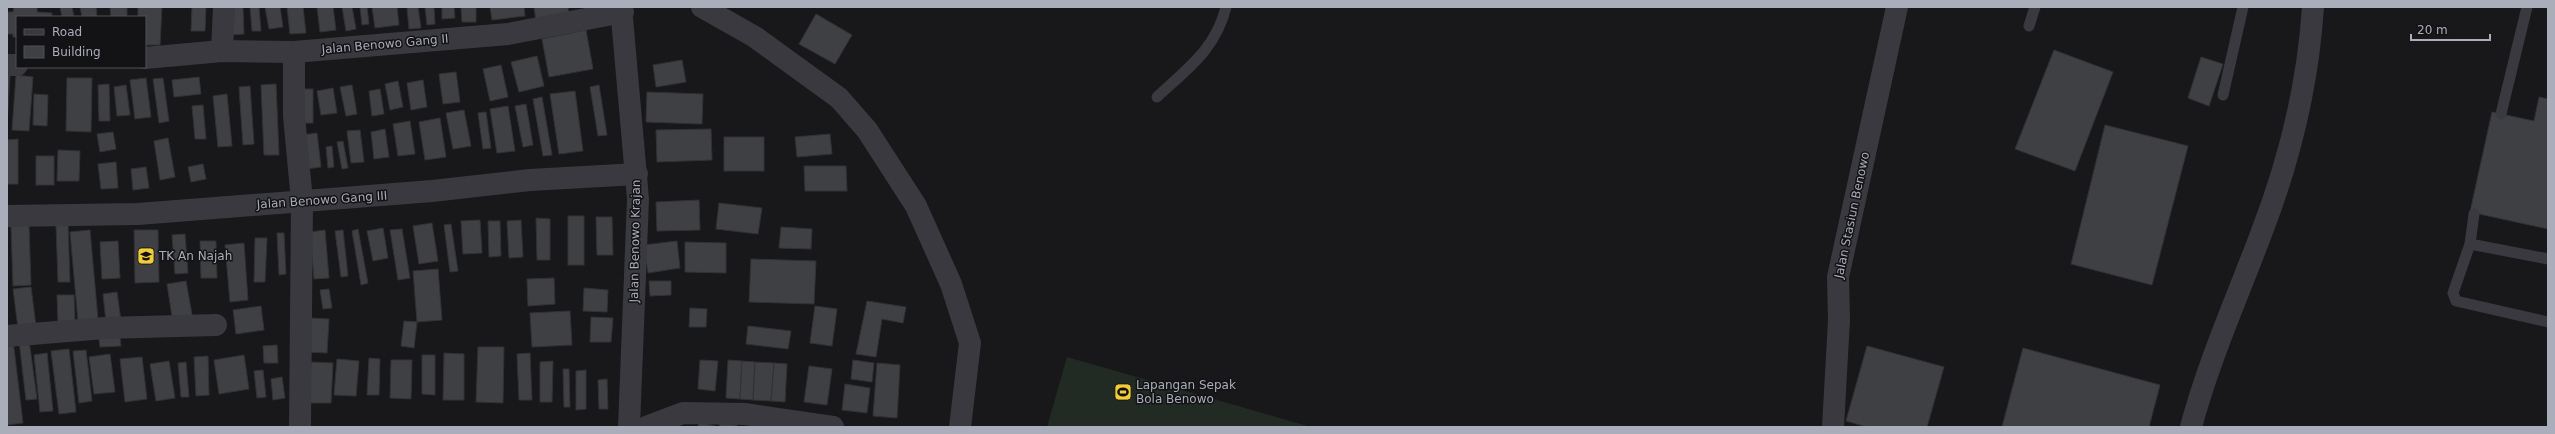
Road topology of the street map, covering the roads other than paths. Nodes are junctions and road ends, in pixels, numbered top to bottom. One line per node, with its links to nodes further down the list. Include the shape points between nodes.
1 (224, 7): 11 (street)
2 (702, 7): 30 (street, via 755,38 839,98 868,130 916,206 950,284 970,343)
3 (1226, 7): 15 (lane, via 1217,34 1204,52)
4 (1898, 7): 31 (street, Jalan Stasiun Benowo, via 1838,277 1839,320)
5 (2035, 7): 10 (lane)
6 (2243, 7): 14 (lane)
7 (2313, 7): 32 (street, via 2302,91 2286,161 2262,232 2204,378)
8 (2527, 7): 16 (lane)
9 (622, 10): 12 (street, Jalan Benowo Gang II, via 508,34); 17 (street, Jalan Benowo Krajan)
10 (2029, 26)
11 (222, 51): 12 (street, Jalan Benowo Gang II); 13 (street, Jalan Benowo Gang II)
12 (294, 52): 18 (street, via 294,116)
13 (146, 58)
14 (2223, 95)
15 (1157, 97)
16 (2501, 114)
17 (637, 174): 18 (street, Jalan Benowo Gang III, via 530,180); 27 (street, Jalan Benowo Krajan)
18 (302, 201): 20 (street, Jalan Benowo Gang III, via 138,214); 26 (street)
19 (2474, 214): 21 (lane)
20 (7, 216)
21 (2470, 244): 22 (lane); 23 (lane, via 2453,293 2456,301)
22 (2548, 259)
23 (2548, 322)
24 (216, 325): 25 (street, via 105,328)
25 (7, 336)
26 (300, 427)
27 (629, 427)
28 (646, 427): 29 (street, via 683,413 744,414)
29 (834, 427)
30 (960, 427)
31 (1833, 427)
32 (2191, 427)

